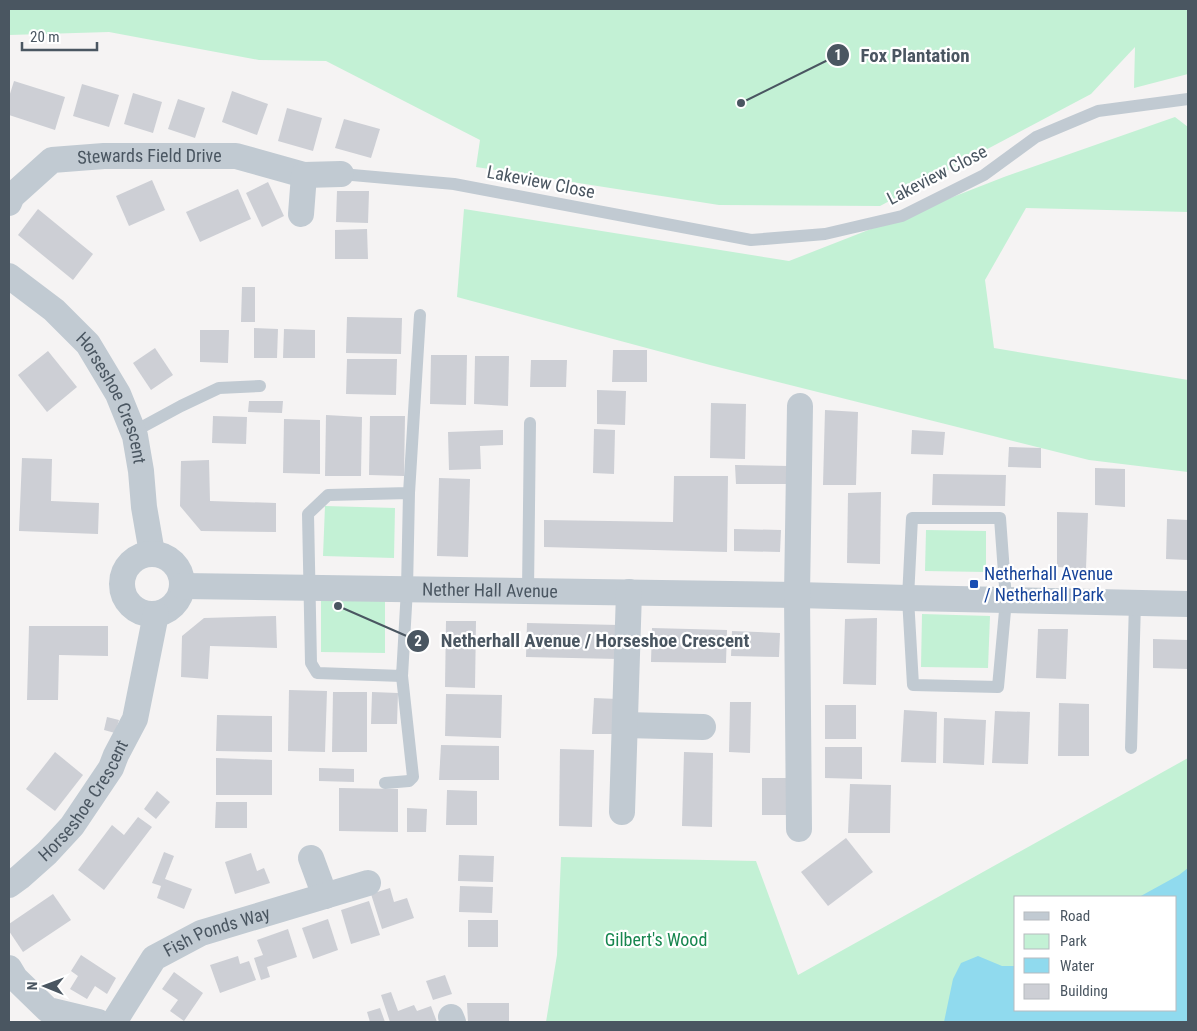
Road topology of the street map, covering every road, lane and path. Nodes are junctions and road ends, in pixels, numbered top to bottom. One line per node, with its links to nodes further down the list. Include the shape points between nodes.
1 (1188, 99): 4 (lane, Lakeview Close, via 1098,111 1036,137 984,175 902,216 825,234 751,240)
2 (341, 174): 3 (street, Stewards Field Drive); 4 (lane, Stewards Field Drive)
3 (304, 175): 5 (street, Stewards Field Drive, via 236,156 104,156 52,160 12,196); 6 (street)
4 (454, 184)
5 (9, 203)
6 (301, 214)
7 (9, 276): 12 (street, Horseshoe Crescent, via 54,310 88,344 118,394)
8 (420, 315): 13 (lane)
9 (260, 386): 12 (lane, via 219,388)
10 (800, 406): 20 (street)
11 (530, 422): 18 (lane)
12 (133, 432): 14 (street, Horseshoe Crescent)
13 (409, 493): 16 (lane, via 328,496 308,514); 17 (lane)
14 (152, 553): 15 (street, via 168,557 180,572); 25 (street, via 134,559 123,574 122,587 126,600 141,613)
15 (182, 586): 16 (street, Nether Hall Avenue); 25 (street, via 178,601)
16 (310, 587): 17 (street, Nether Hall Avenue); 26 (lane, via 312,663 317,673)
17 (407, 589): 18 (street, Nether Hall Avenue); 26 (lane)
18 (528, 591): 19 (street, Nether Hall Avenue)
19 (629, 592): 20 (street, Nether Hall Avenue); 27 (street)
20 (797, 595): 21 (street, Nether Hall Avenue); 32 (street)
21 (908, 598): 22 (street, Nether Hall Avenue); 22 (lane, via 912,518 1000,518); 22 (lane, via 913,685 998,686)
22 (1006, 600): 23 (street, Nether Hall Avenue)
23 (1135, 602): 24 (street, Nether Hall Avenue); 29 (lane)
24 (1188, 604)
25 (156, 614): 35 (street, Horseshoe Crescent, via 135,719 111,768 72,826)
26 (402, 676): 30 (lane, via 413,777 409,781)
27 (625, 725): 28 (street); 31 (street)
28 (703, 727)
29 (1131, 748)
30 (385, 783)
31 (622, 812)
32 (799, 829)
33 (311, 858): 36 (street)
34 (368, 883): 36 (street, Fish Ponds Way)
35 (9, 885)
36 (325, 896): 39 (street, Fish Ponds Way, via 201,933 154,958)
37 (9, 968): 38 (street, via 48,1010)
38 (98, 1022)
39 (114, 1022)

